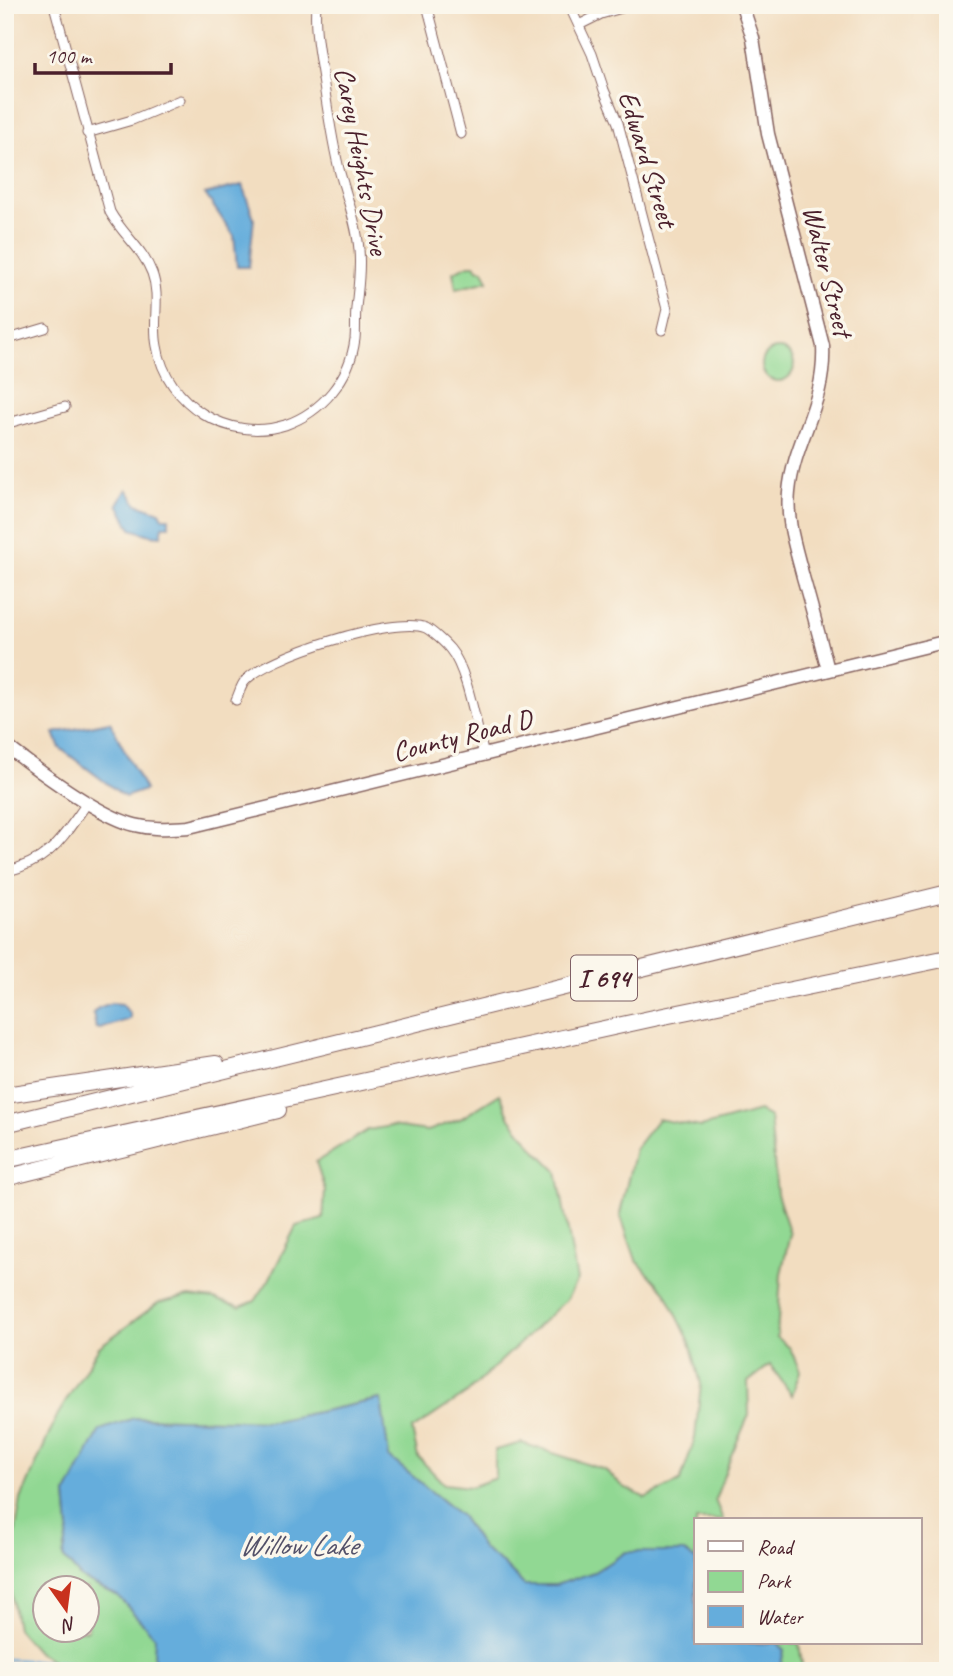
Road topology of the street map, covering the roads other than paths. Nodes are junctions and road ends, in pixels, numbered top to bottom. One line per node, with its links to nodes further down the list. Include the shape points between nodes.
1 (54, 5): 9 (street, Carey Heights Drive)
2 (316, 5): 9 (street, Carey Heights Drive, via 332,143 360,266 352,355 330,396 310,413 279,426 246,429 217,422 174,387 157,348 152,275 110,212)
3 (427, 5): 10 (street)
4 (569, 5): 7 (street, Edward Street)
5 (632, 5): 7 (street)
6 (742, 5): 17 (street, Walter Street, via 753,38 768,134 823,346 820,391 792,475 789,509)
7 (579, 25): 12 (street, Edward Street, via 618,123 667,309)
8 (180, 100): 9 (street)
9 (87, 133)
10 (461, 134)
11 (45, 328): 13 (street)
12 (663, 330)
13 (5, 340)
14 (65, 407): 15 (street)
15 (5, 424)
16 (948, 641): 17 (street, County Road D)
17 (828, 670): 20 (street, County Road D)
18 (236, 700): 20 (street, via 245,681 266,665 304,649 399,626 425,628 450,649 462,670)
19 (5, 745): 21 (street, County Road D)
20 (484, 755): 21 (street, County Road D, via 190,827 134,825)
21 (88, 803): 22 (street, via 53,851 27,867)
22 (5, 872)
23 (948, 893): 26 (highway, I 694)
24 (948, 958): 25 (highway, I 694)
25 (506, 1050): 29 (highway, I 694); 30 (highway)
26 (260, 1062): 27 (highway, via 206,1065); 28 (highway, I 694)
27 (5, 1095)
28 (5, 1124)
29 (5, 1160)
30 (5, 1178)

